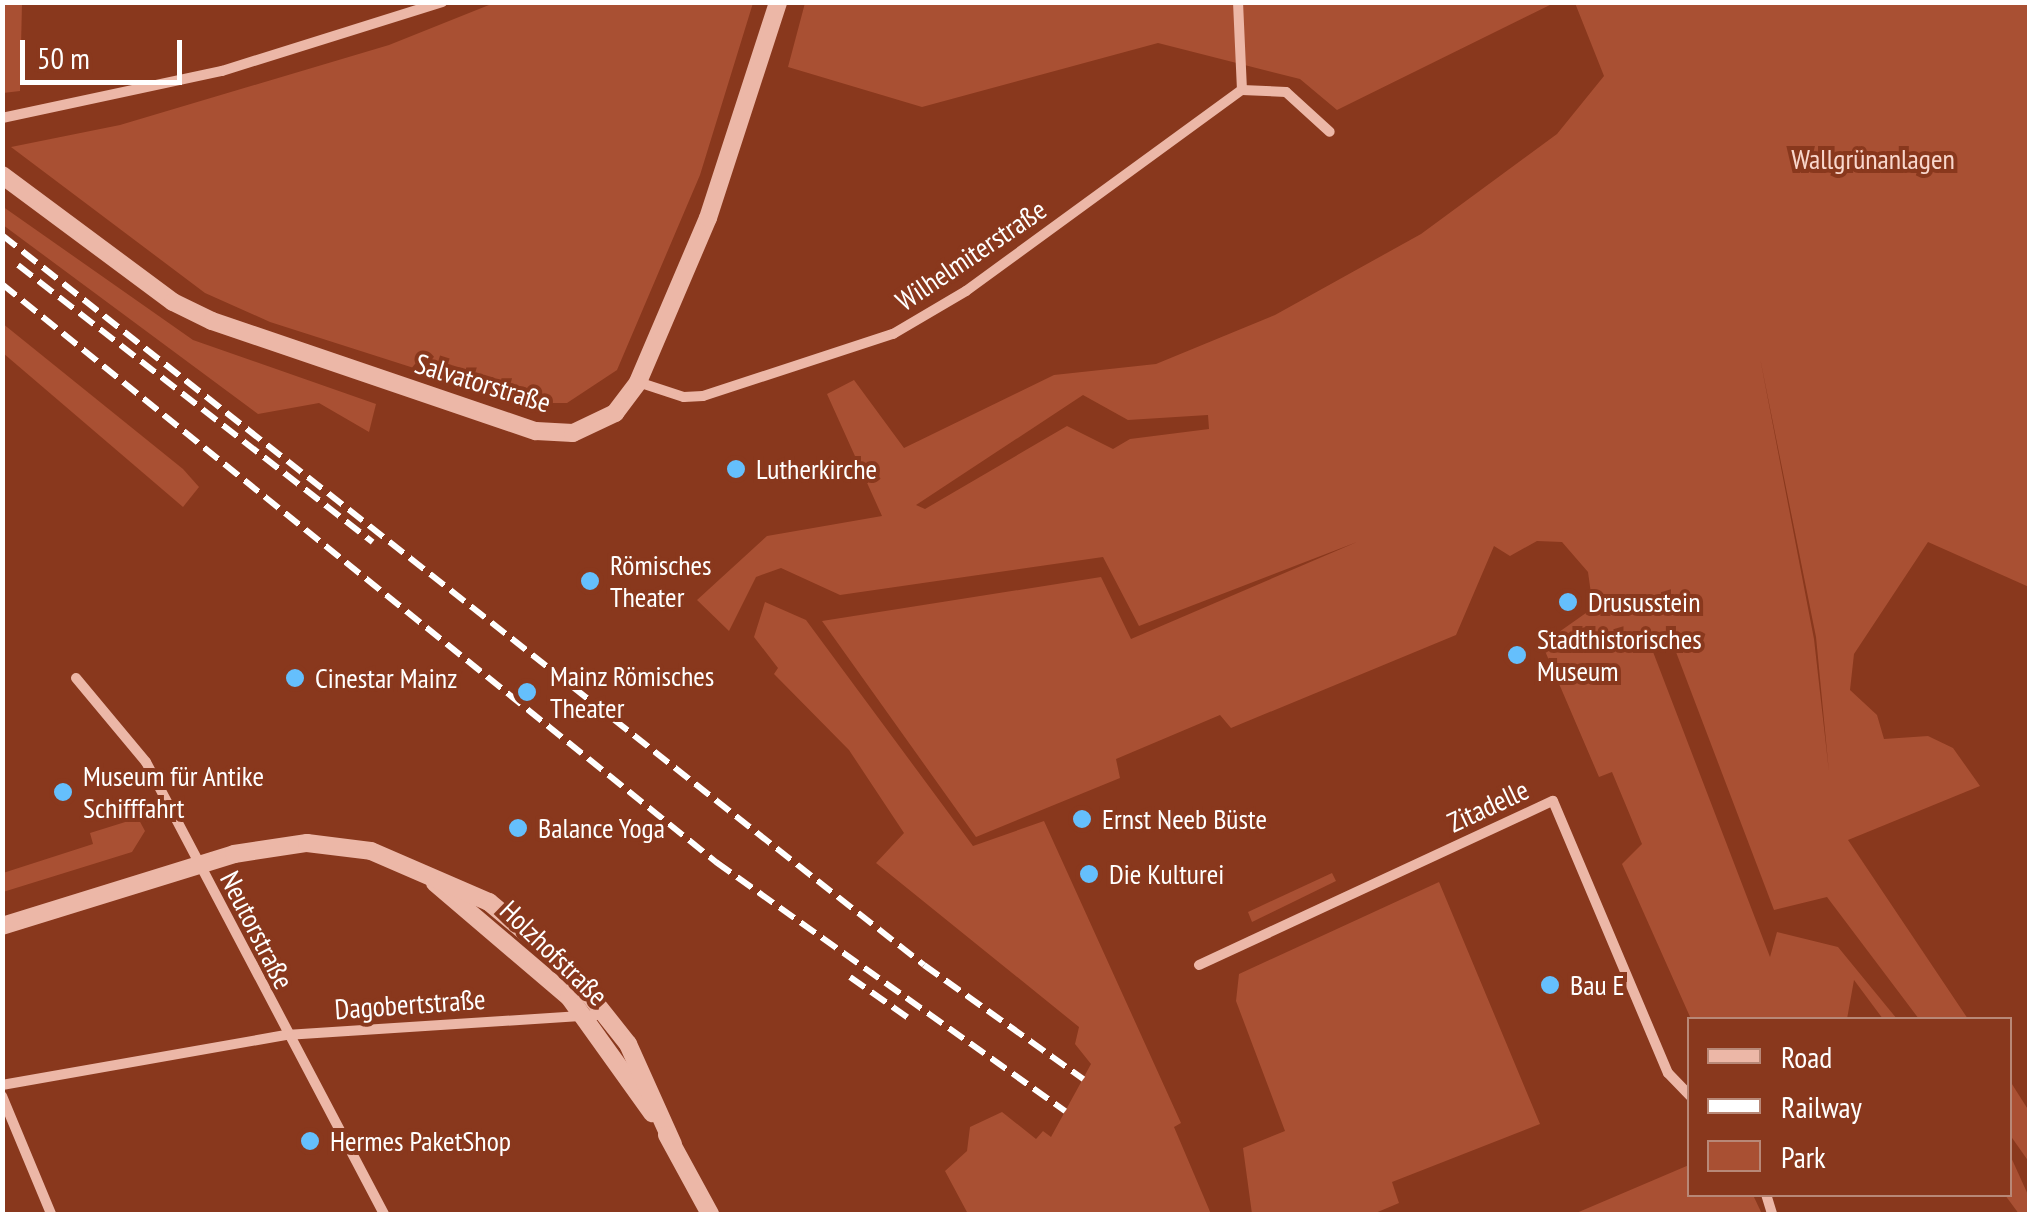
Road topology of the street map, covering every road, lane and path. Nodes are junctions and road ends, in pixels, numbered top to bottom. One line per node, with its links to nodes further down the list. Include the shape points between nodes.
1 (442, 2): 5 (street, via 222,71)
2 (778, 2): 8 (street, Salvatorstraße, via 708,218)
3 (1238, 2): 4 (street)
4 (1242, 90): 6 (street, via 1286,92); 8 (street, Wilhelmiterstraße, via 966,290 893,334 703,396 684,398)
5 (2, 118)
6 (1330, 132)
7 (2, 174): 8 (street, Salvatorstraße, via 141,280 199,315 536,431 573,434 603,422)
8 (638, 382)
9 (76, 678): 10 (street, Neutorstraße, via 129,735)
10 (197, 864): 11 (street, Holzhofstraße, via 307,842); 12 (street, Holzhofstraße); 16 (street, Neutorstraße)
11 (416, 866): 14 (street, Holzhofstraße, via 502,912 567,967); 15 (street, Holzhofstraße, via 514,946)
12 (2, 926)
13 (1199, 964): 18 (street, Zitadelle, via 1553,801 1668,1073)
14 (608, 1014): 15 (street, Dagobertstraße); 20 (street, Holzhofstraße, via 644,1074)
15 (584, 1016): 16 (street, Dagobertstraße); 20 (street, Holzhofstraße)
16 (286, 1035): 17 (street, Dagobertstraße); 22 (street, Neutorstraße)
17 (2, 1086)
18 (1687, 1093)
19 (2, 1096): 21 (street)
20 (672, 1144): 23 (street, Holzhofstraße)
21 (51, 1214)
22 (384, 1214)
23 (710, 1214)

